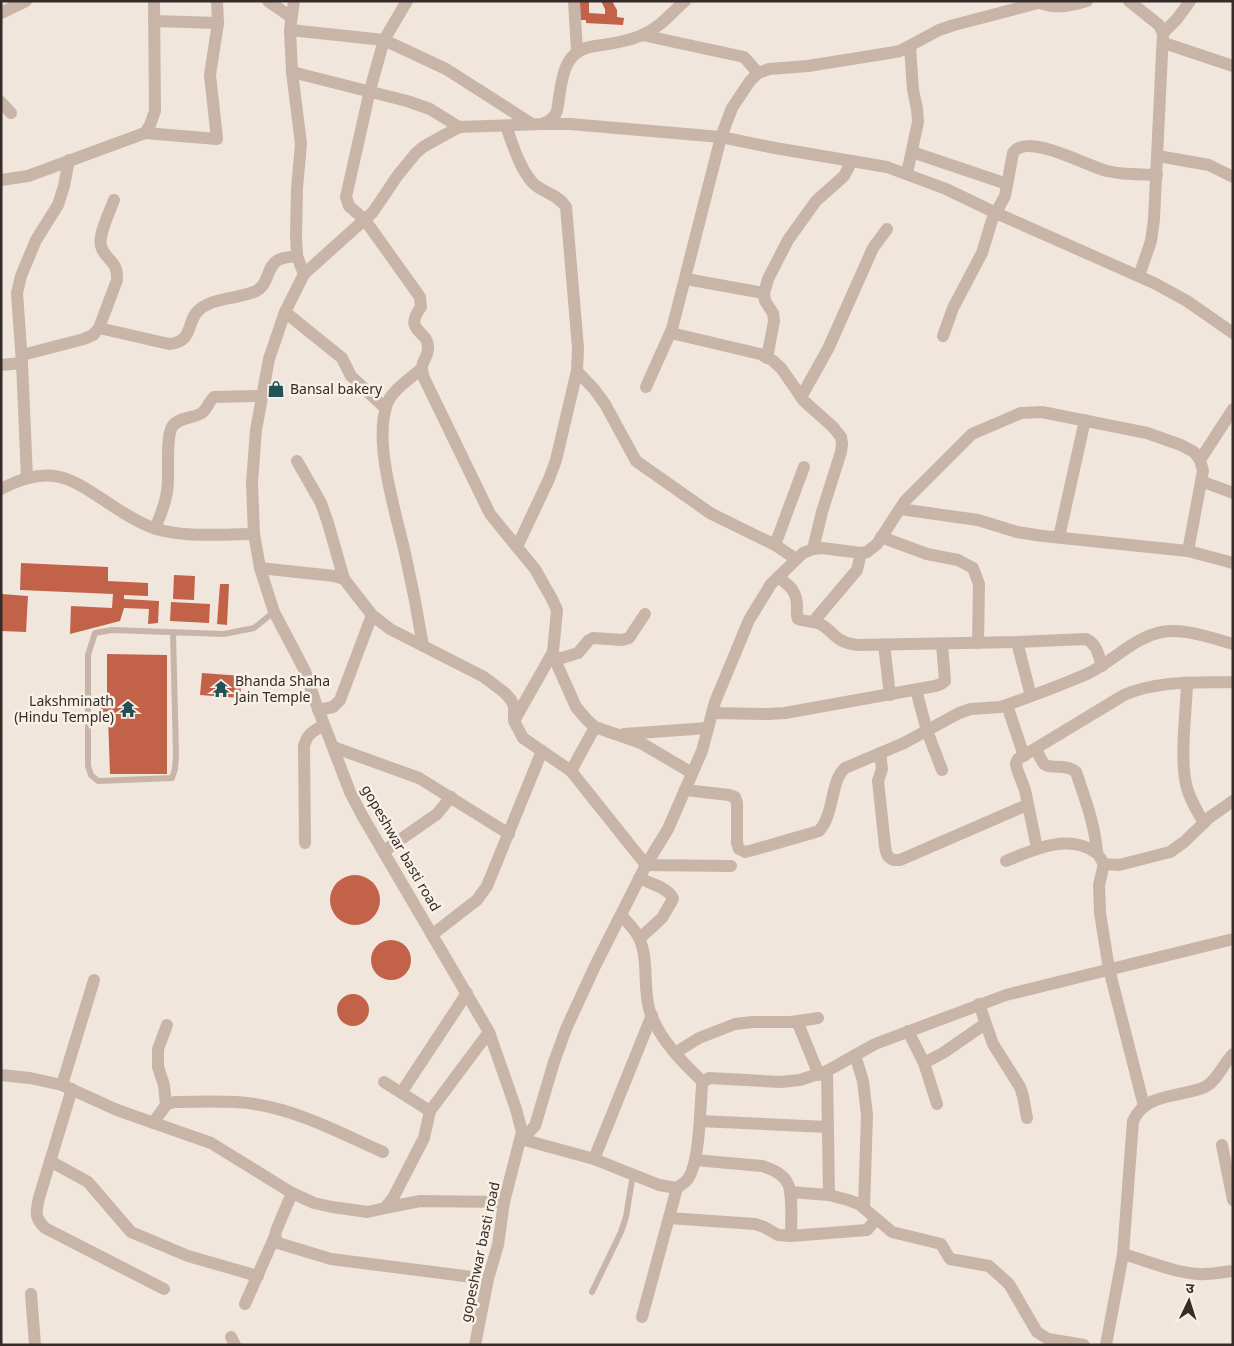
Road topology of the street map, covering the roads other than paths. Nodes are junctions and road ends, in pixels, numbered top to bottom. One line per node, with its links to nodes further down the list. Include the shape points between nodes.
1 (26, 1): 13 (street)
2 (154, 1): 14 (street)
3 (217, 1): 15 (street)
4 (268, 1): 12 (street)
5 (407, 1): 18 (street)
6 (574, 1): 20 (street)
7 (685, 1): 16 (street, via 661,24)
8 (1087, 1): 11 (street, via 1053,7)
9 (1130, 1): 17 (street, via 1159,25)
10 (1190, 1): 17 (street)
11 (1037, 2): 19 (street, via 939,30)
12 (294, 11): 18 (street); 22 (street)
13 (1, 12)
14 (154, 21): 15 (street); 30 (street, via 154,111)
15 (218, 23): 30 (street, via 210,75 217,139)
16 (642, 35): 20 (street); 23 (street, via 744,57)
17 (1164, 38): 21 (street); 33 (street)
18 (384, 40): 24 (street); 27 (street, via 446,69)
19 (910, 46): 23 (street, via 889,53); 32 (street, via 918,122)
20 (577, 51): 27 (street, via 564,71 556,116)
21 (1233, 66)
22 (292, 72): 24 (street); 45 (street, via 301,144)
23 (758, 73): 31 (street, via 732,108)
24 (370, 90): 29 (street, via 430,110); 43 (street, via 346,197 350,206)
25 (1, 102): 26 (street)
26 (11, 113)
27 (537, 124): 28 (street, gopeshwar basti road); 31 (street, gopeshwar basti road)
28 (506, 126): 29 (street, gopeshwar basti road); 59 (street, via 529,177 566,207 578,348)
29 (459, 128): 43 (street, gopeshwar basti road, via 416,153)
30 (145, 133): 34 (street)
31 (721, 137): 35 (street, gopeshwar basti road); 48 (street)
32 (912, 152): 36 (street); 40 (street)
33 (1158, 156): 37 (street); 38 (street, via 1209,165)
34 (68, 160): 39 (street, via 28,176); 56 (street, via 58,205 36,240 19,284)
35 (852, 161): 36 (street, gopeshwar basti road); 49 (street, via 844,176 816,201 788,240)
36 (907, 173): 42 (street, gopeshwar basti road)
37 (1157, 175): 40 (street, via 1105,171 1059,152 1021,147 1013,153); 47 (street, via 1151,241)
38 (1233, 177)
39 (1, 180)
40 (1007, 184): 42 (street)
41 (114, 200): 51 (street, via 100,239 101,248 118,272)
42 (996, 213): 47 (street, gopeshwar basti road); 54 (street, via 982,253 953,308)
43 (365, 220): 46 (street, gopeshwar basti road); 58 (street, via 420,297 421,307 414,323 429,349)
44 (886, 229): 62 (street, via 873,248 828,349)
45 (297, 256): 46 (street); 51 (street, via 276,261 264,285 256,292 206,305 199,310 184,340 179,343 170,344)
46 (304, 274): 50 (street, gopeshwar basti road)
47 (1139, 276): 53 (street, gopeshwar basti road, via 1187,302)
48 (686, 279): 49 (street); 52 (street)
49 (764, 293): 55 (street, via 774,321)
50 (285, 312): 61 (street, gopeshwar basti road); 63 (street, via 342,358 351,376)
51 (99, 328): 56 (street, via 84,339)
52 (671, 333): 55 (street); 60 (street)
53 (1233, 333)
54 (943, 336)
55 (767, 358): 62 (street, via 780,368)
56 (22, 359): 57 (street); 69 (street)
57 (1, 365)
58 (421, 369): 63 (street, via 393,394); 79 (street, via 490,514)
59 (577, 371): 78 (street, via 605,404 636,461 710,513); 79 (street, via 556,460)
60 (646, 387)
61 (261, 396): 74 (street, via 214,398 202,414 173,425 168,491); 75 (street, gopeshwar basti road, via 252,484)
62 (801, 397): 80 (street, via 833,427 842,443)
63 (385, 408): 98 (street, via 382,429 385,462)
64 (1233, 409): 66 (street)
65 (1085, 420): 66 (street, via 1147,433 1181,445 1194,452); 73 (street, via 1030,411 972,434); 77 (street)
66 (1200, 460): 70 (street)
67 (297, 461): 87 (street, via 328,523)
68 (804, 468): 78 (street)
69 (27, 478): 71 (street); 74 (street, via 44,475 68,478 132,518)
70 (1201, 481): 72 (street); 81 (street)
71 (1, 489)
72 (1233, 493)
73 (900, 509): 76 (street); 77 (street, via 978,520 1017,532)
74 (155, 528): 75 (street, via 179,533)
75 (254, 534): 85 (street, gopeshwar basti road)
76 (881, 537): 82 (street, via 873,548); 94 (street, via 927,554 958,560 973,568 979,584)
77 (1059, 537): 81 (street)
78 (775, 545): 83 (street)
79 (517, 546): 99 (street, via 536,569 557,610)
80 (813, 549): 82 (street); 83 (street)
81 (1188, 551): 84 (street)
82 (861, 553): 91 (street, via 857,570)
83 (796, 560): 86 (street)
84 (1233, 563)
85 (260, 568): 87 (street); 88 (street, gopeshwar basti road)
86 (778, 577): 91 (street, via 795,593 798,620); 108 (street, via 749,620)
87 (344, 579): 90 (street)
88 (274, 612): 92 (lane, via 254,628 241,631 224,634); 107 (street, gopeshwar basti road, via 305,671)
89 (645, 614): 99 (street, via 629,638 593,638 578,653)
90 (372, 615): 98 (street, via 390,629); 107 (street, via 340,700 333,707)
91 (813, 622): 97 (street, via 847,644)
92 (173, 632): 92 (lane, via 112,630 95,633 88,654 88,766 98,781 172,778 176,755)
93 (1016, 642): 94 (street); 100 (street, via 1086,639 1096,648); 105 (street)
94 (978, 643): 95 (street)
95 (942, 644): 97 (street); 103 (street, via 945,681)
96 (1233, 644): 100 (street, via 1186,632 1160,632)
97 (884, 645): 104 (street)
98 (424, 646): 109 (street, via 495,684 511,700)
99 (554, 656): 109 (street); 111 (street, via 576,707)
100 (1102, 666): 105 (street)
101 (1233, 682): 102 (street)
102 (1188, 684): 116 (street, via 1139,688); 127 (street, via 1184,749 1186,784)
103 (916, 690): 104 (street); 113 (street)
104 (890, 695): 108 (street, via 786,713)
105 (1031, 696): 106 (street)
106 (1007, 705): 113 (street, via 971,709); 119 (street)
107 (318, 710): 110 (street, gopeshwar basti road)
108 (712, 713): 112 (street)
109 (514, 721): 117 (street, via 523,738)
110 (324, 725): 115 (street, gopeshwar basti road); 129 (street, via 311,732 304,746)
111 (595, 727): 114 (street); 121 (street)
112 (708, 728): 114 (street); 122 (street)
113 (927, 731): 118 (street); 120 (street)
114 (616, 735): 122 (street, via 641,743)
115 (333, 747): 124 (street, via 419,778); 131 (street, gopeshwar basti road, via 350,792)
116 (1036, 749): 119 (street); 132 (street, via 1044,764 1071,768 1076,772 1090,812)
117 (542, 751): 121 (street); 128 (street)
118 (880, 753): 123 (street, via 841,772 826,824 819,831 744,852 737,843 735,797); 126 (street, via 882,769 878,781 886,855 894,860)
119 (1024, 756): 126 (street, via 1016,763)
120 (942, 770)
121 (571, 771): 135 (street)
122 (692, 773): 123 (street)
123 (685, 790): 135 (street, via 668,829)
124 (451, 797): 128 (street); 131 (street, via 437,814)
125 (1233, 801): 127 (street)
126 (1027, 805): 130 (street)
127 (1204, 823): 134 (street, via 1170,852 1119,865)
128 (509, 834): 139 (street, via 494,872 478,900)
129 (305, 843)
130 (1037, 848): 132 (street, via 1066,844 1087,847); 133 (street)
131 (384, 851): 139 (street, gopeshwar basti road)
132 (1097, 853): 134 (street)
133 (1006, 861)
134 (1104, 864): 142 (street, via 1099,885 1100,914)
135 (646, 865): 136 (street); 137 (street)
136 (731, 866)
137 (639, 878): 138 (street); 140 (street, via 665,890 673,899 662,918)
138 (621, 915): 140 (street); 171 (street, via 566,1029 535,1126)
139 (433, 934): 144 (street, gopeshwar basti road)
140 (640, 938): 146 (street)
141 (1233, 939): 142 (street)
142 (1109, 969): 145 (street); 165 (street)
143 (94, 980): 161 (street)
144 (467, 993): 152 (street, gopeshwar basti road); 162 (street)
145 (979, 1004): 149 (street); 151 (street)
146 (652, 1015): 153 (street); 174 (street)
147 (818, 1018): 148 (street)
148 (797, 1021): 153 (street, via 735,1024 699,1038); 157 (street)
149 (985, 1024): 156 (street); 167 (street, via 993,1044 1020,1087)
150 (167, 1025): 164 (street, via 158,1049 158,1067)
151 (908, 1031): 155 (street); 156 (street)
152 (489, 1032): 166 (street); 171 (street, gopeshwar basti road)
153 (675, 1053): 160 (street)
154 (1233, 1054): 165 (street, via 1212,1082)
155 (855, 1055): 157 (street); 185 (street, via 866,1098)
156 (924, 1063): 163 (street)
157 (823, 1073): 160 (street, via 781,1082 717,1077); 170 (street)
158 (1, 1076): 161 (street, via 30,1078)
159 (384, 1082): 166 (street)
160 (704, 1082): 168 (street)
161 (67, 1087): 169 (street); 176 (street)
162 (405, 1087)
163 (937, 1104)
164 (166, 1105): 169 (street); 173 (street, via 174,1102 259,1105 313,1121)
165 (1144, 1106): 190 (street, via 1133,1122)
166 (430, 1111): 184 (street, via 424,1138)
167 (1027, 1118)
168 (700, 1121): 170 (street); 175 (street)
169 (153, 1123): 180 (street, via 211,1143)
170 (828, 1127): 181 (street)
171 (522, 1136): 174 (street); 183 (street, gopeshwar basti road)
172 (1222, 1145): 182 (street)
173 (383, 1152)
174 (594, 1159): 177 (street)
175 (695, 1160): 178 (street, via 687,1181); 179 (street, via 772,1169 783,1176)
176 (50, 1162): 192 (street, via 88,1182 131,1232 188,1256); 194 (street, via 36,1211 38,1221 45,1228)
177 (633, 1174): 178 (street, via 659,1185); 195 (lane, via 621,1232)
178 (678, 1188): 186 (street)
179 (790, 1192): 181 (street); 189 (street)
180 (292, 1193): 184 (street, via 332,1207 368,1212); 188 (street)
181 (829, 1195): 185 (street)
182 (1233, 1200)
183 (504, 1202): 184 (street, via 420,1201); 193 (street, gopeshwar basti road, via 498,1245)
184 (385, 1208)
185 (864, 1208): 187 (street)
186 (669, 1218): 189 (street, via 755,1224 778,1235); 198 (street)
187 (876, 1219): 189 (street, via 866,1230); 201 (street, via 892,1232 941,1244 950,1259 989,1266 1009,1284 1037,1332 1048,1339)
188 (275, 1236): 192 (street); 193 (street, via 278,1243 331,1259)
189 (791, 1236)
190 (1123, 1254): 191 (street, via 1188,1273); 202 (street)
191 (1233, 1272)
192 (258, 1276): 197 (street)
193 (488, 1279): 200 (street, gopeshwar basti road)
194 (164, 1289)
195 (592, 1292)
196 (31, 1294): 199 (street)
197 (245, 1304)
198 (642, 1317)
199 (34, 1345)
200 (476, 1345)
201 (1084, 1345)
202 (1106, 1345)

